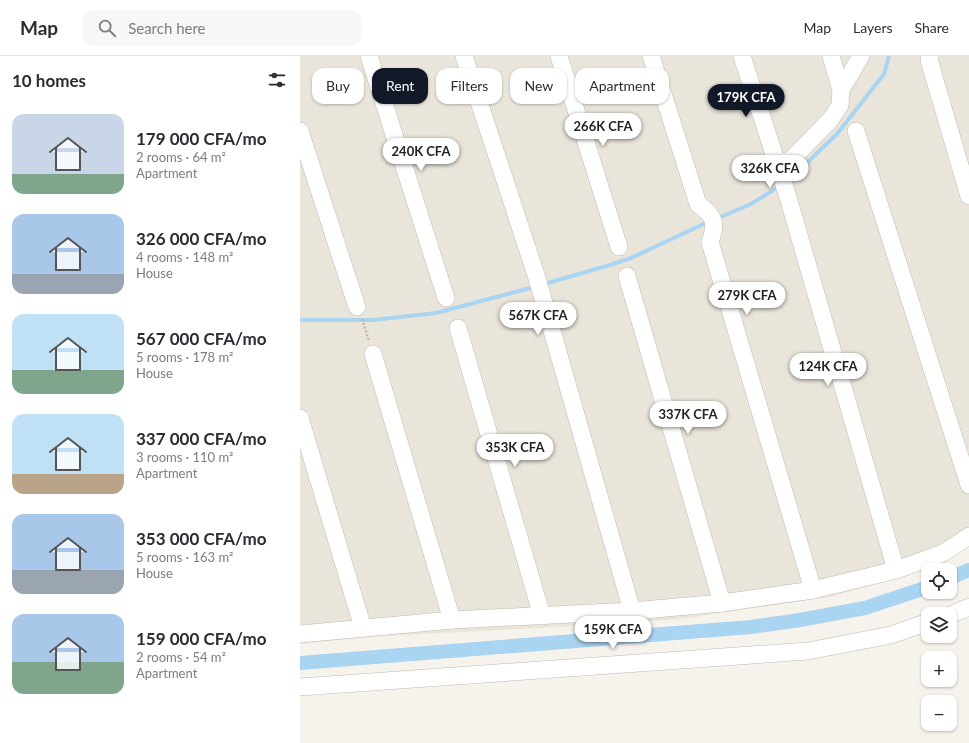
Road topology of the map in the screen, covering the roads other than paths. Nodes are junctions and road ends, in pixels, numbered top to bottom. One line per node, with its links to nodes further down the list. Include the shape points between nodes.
1 (369, 56): 16 (street)
2 (464, 56): 27 (street, via 537,278)
3 (559, 56): 14 (street)
4 (651, 56): 24 (street, via 698,204 707,210 713,220 714,231 710,242)
5 (742, 56): 12 (street)
6 (831, 56): 9 (street)
7 (861, 56): 9 (street)
8 (930, 56): 13 (street, via 929,60)
9 (841, 90): 12 (street, via 840,105 831,119 791,160)
10 (300, 131): 17 (street)
11 (856, 131): 21 (street)
12 (777, 167): 23 (street, via 788,197)
13 (969, 196)
14 (619, 247)
15 (627, 276): 25 (street)
16 (446, 298)
17 (357, 307)
18 (458, 328): 29 (street)
19 (373, 354): 30 (street)
20 (300, 418): 32 (street)
21 (969, 485)
22 (969, 536): 23 (street, via 943,553)
23 (896, 570): 24 (street)
24 (813, 590): 25 (street)
25 (722, 603): 27 (street)
26 (969, 607): 28 (street)
27 (632, 611): 29 (street)
28 (957, 612)
29 (542, 616): 30 (street)
30 (452, 620): 32 (street)
31 (921, 624): 34 (street, via 891,635 808,651)
32 (363, 628): 33 (street)
33 (300, 634)
34 (300, 687)

